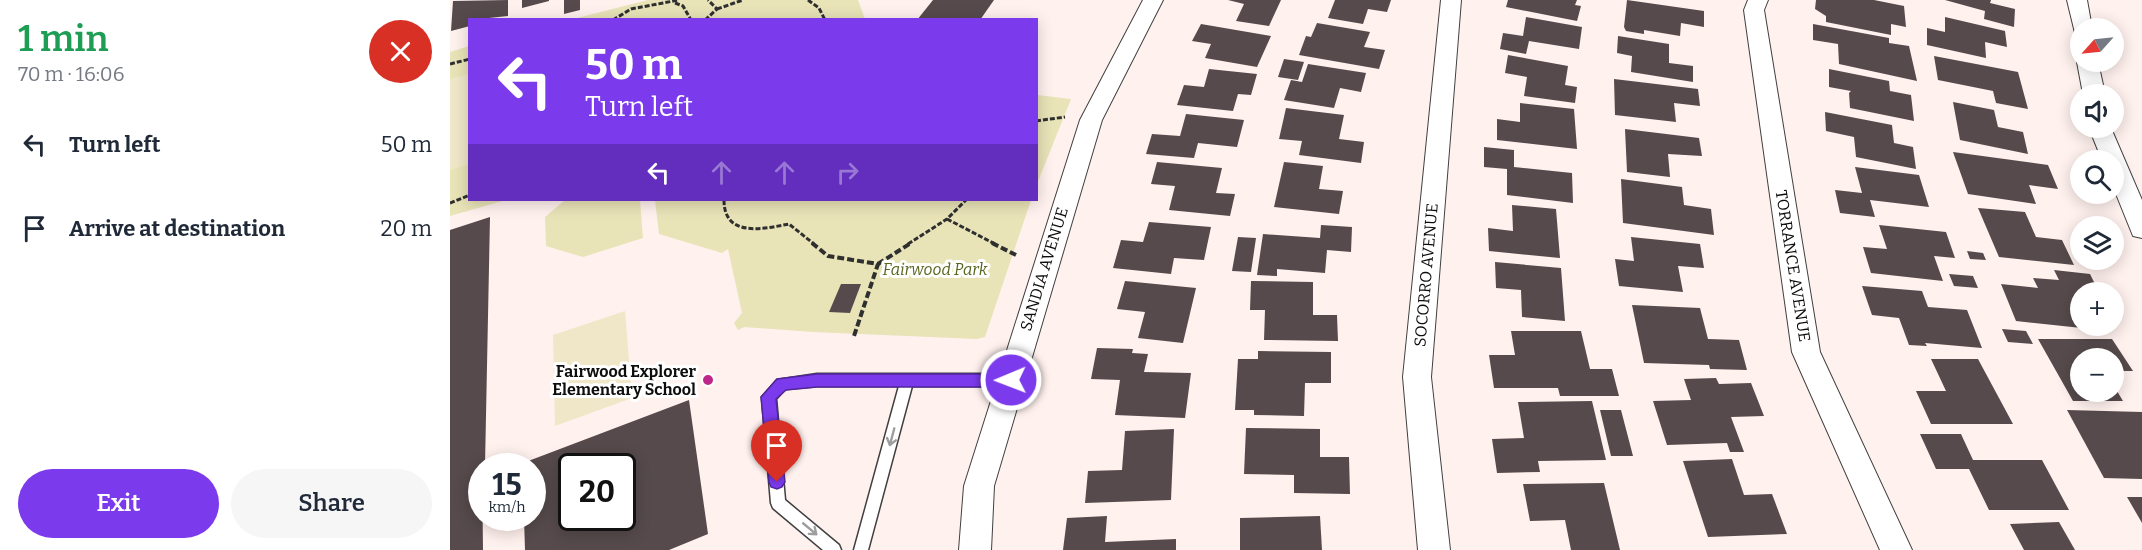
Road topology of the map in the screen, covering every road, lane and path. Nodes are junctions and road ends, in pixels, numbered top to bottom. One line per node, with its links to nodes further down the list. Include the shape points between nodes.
1 (708, 0): 9 (path)
2 (743, 0): 9 (path)
3 (808, 0): 13 (path)
4 (1153, 0): 29 (street, SANDIA AVENUE, via 1090,120)
5 (1451, 0): 34 (street, SOCORRO AVENUE, via 1417,377)
6 (1758, 0): 35 (street, TORRANCE AVENUE, via 1754,10 1806,352)
7 (2077, 0): 14 (street)
8 (677, 1): 10 (path, via 639,7); 11 (path)
9 (717, 9): 12 (path)
10 (615, 18)
11 (690, 18)
12 (707, 18)
13 (824, 18)
14 (2080, 18)
15 (468, 60): 16 (path)
16 (450, 64)
17 (1067, 116): 18 (path)
18 (1038, 122)
19 (2104, 138): 25 (street)
20 (468, 196): 23 (path)
21 (724, 201): 27 (path, via 729,221 741,227 789,224 828,256)
22 (965, 201): 24 (path)
23 (450, 203)
24 (947, 219): 26 (path); 27 (path)
25 (2142, 229)
26 (1016, 255)
27 (878, 264): 28 (path)
28 (854, 336)
29 (1011, 380): 30 (lane); 33 (street, SANDIA AVENUE, via 979,486)
30 (907, 381): 31 (lane, one-way to 31, via 817,380 782,384 769,397 778,503); 32 (lane, one-way to 32)
31 (834, 550)
32 (861, 550)
33 (975, 550)
34 (1434, 550)
35 (1896, 550)

